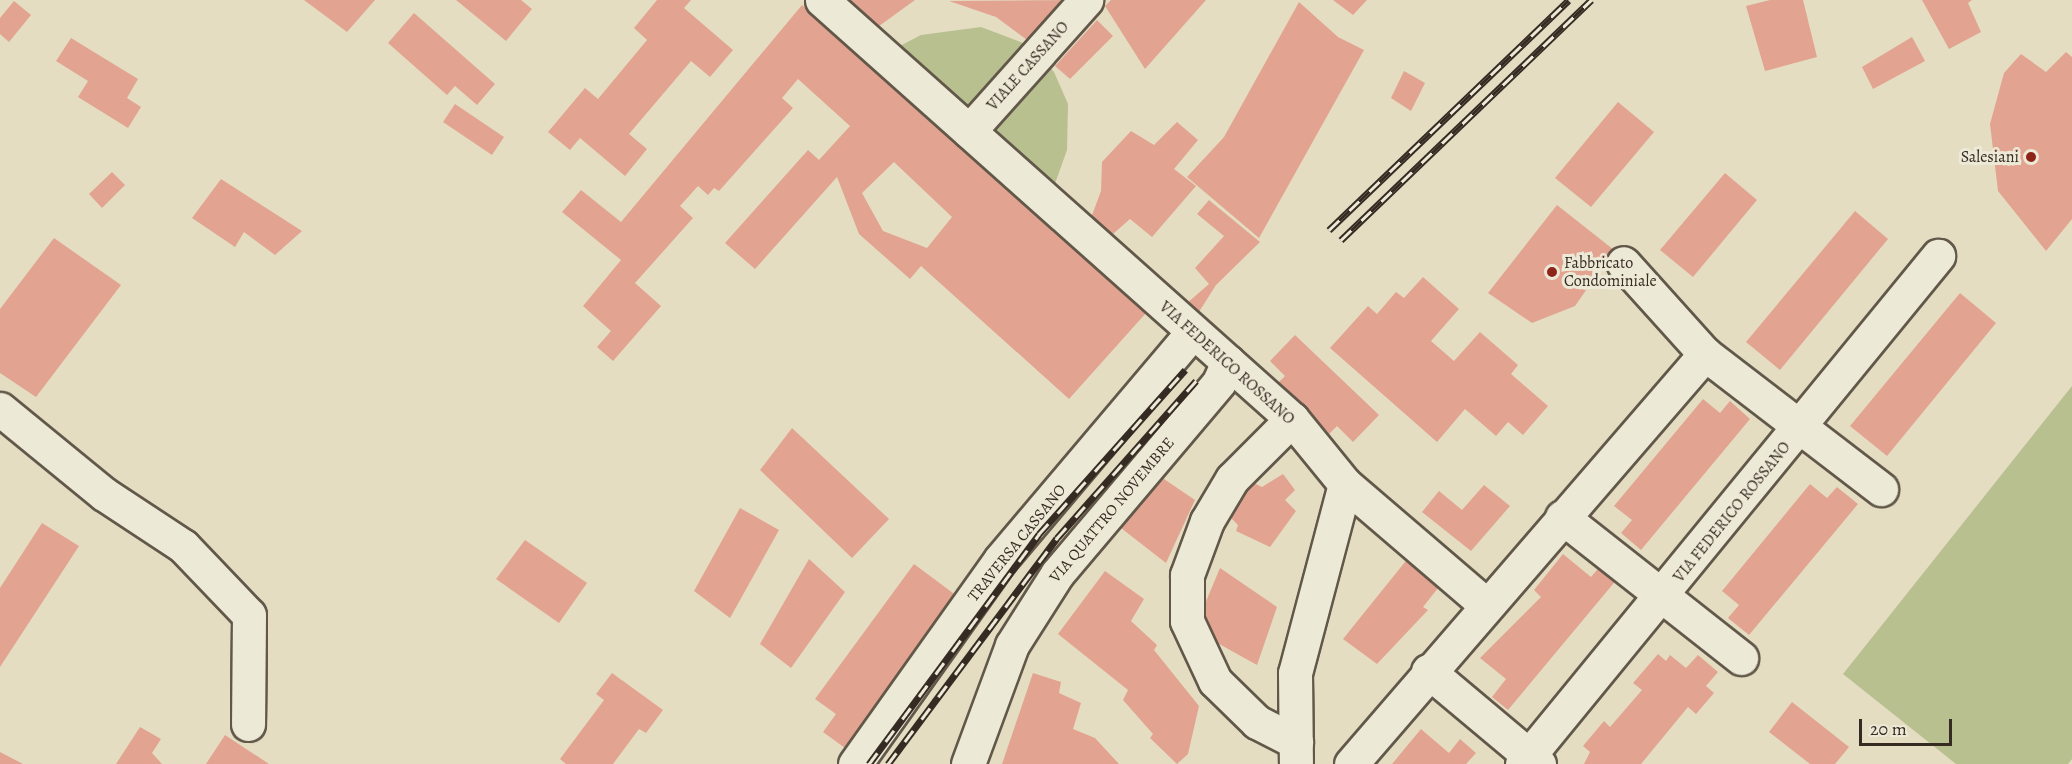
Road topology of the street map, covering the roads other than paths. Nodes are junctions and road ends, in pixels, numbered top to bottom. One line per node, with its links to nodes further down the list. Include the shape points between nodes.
1 (822, 0): 3 (street, VIA FEDERICO ROSSANO)
2 (1086, 0): 3 (street, VIALE CASSANO)
3 (969, 131): 6 (street, VIA FEDERICO ROSSANO)
4 (1938, 256): 11 (street, VIA FEDERICO ROSSANO)
5 (1623, 263): 7 (street)
6 (1193, 332): 8 (street, VIA FEDERICO ROSSANO); 22 (street, TRAVERSA CASSANO, via 1000,560)
7 (1705, 354): 11 (street); 14 (street)
8 (1228, 363): 10 (street, VIA FEDERICO ROSSANO); 23 (street, VIA QUATTRO NOVEMBRE, via 1219,382 1057,574 1012,645)
9 (0, 410): 19 (street, via 104,494 183,546 249,615)
10 (1292, 420): 12 (street, VIA FEDERICO ROSSANO); 20 (street, via 1233,479 1207,521 1187,575 1187,621 1215,681)
11 (1801, 427): 13 (street); 15 (street, VIA FEDERICO ROSSANO)
12 (1345, 484): 16 (street, VIA FEDERICO ROSSANO); 20 (street, via 1295,673)
13 (1881, 489)
14 (1562, 517): 15 (street); 16 (street)
15 (1663, 596): 17 (street); 21 (street, VIA FEDERICO ROSSANO)
16 (1486, 605): 18 (street)
17 (1741, 658)
18 (1428, 671): 21 (street); 24 (street)
19 (248, 724)
20 (1296, 753)
21 (1530, 761)
22 (855, 764)
23 (968, 764)
24 (1351, 764)

